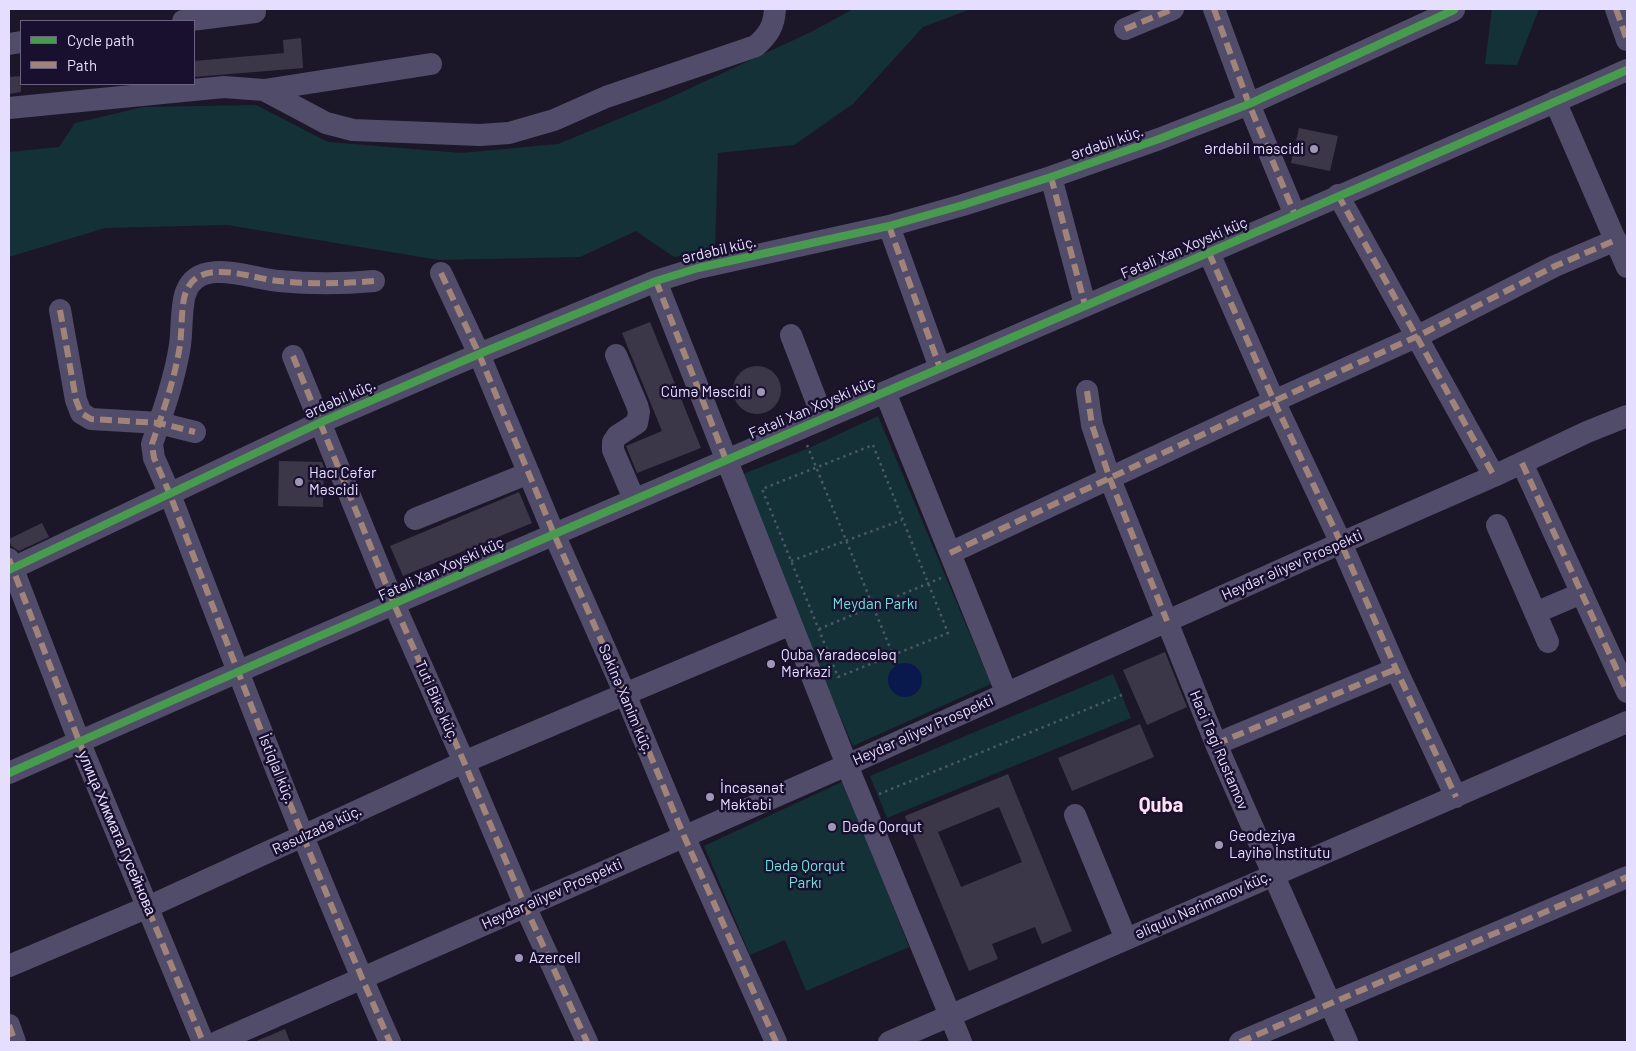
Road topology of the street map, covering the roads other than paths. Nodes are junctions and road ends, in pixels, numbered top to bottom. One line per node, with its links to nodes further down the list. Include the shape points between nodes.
1 (775, 9): 12 (street, via 769,35 756,46 606,98 554,120 509,133 480,135 353,130 326,123)
2 (1173, 9): 8 (street)
3 (1214, 9): 14 (street)
4 (1616, 9): 9 (street)
5 (1454, 10): 14 (street, Ərdəbil küç.)
6 (255, 12): 7 (street)
7 (191, 20)
8 (1125, 29)
9 (1627, 40)
10 (431, 64): 12 (street)
11 (1627, 70): 13 (street, Fətəli Xan Xoyski küç)
12 (264, 90): 15 (street, via 224,87)
13 (1556, 102): 17 (street, Fətəli Xan Xoyski küç); 20 (street)
14 (1249, 104): 16 (street, Ərdəbil küç.); 18 (street)
15 (9, 108)
16 (1051, 177): 19 (street, Ərdəbil küç.); 26 (street)
17 (1338, 195): 18 (street, Fətəli Xan Xoyski küç); 29 (street)
18 (1295, 215): 21 (street, Fətəli Xan Xoyski küç)
19 (889, 226): 25 (street, Ərdəbil küç., via 698,268); 33 (street)
20 (1616, 240): 22 (street); 29 (street, via 1554,266)
21 (1209, 253): 26 (street, Fətəli Xan Xoyski küç); 36 (street)
22 (1627, 267)
23 (441, 273): 30 (street, Səkinə Xanim küç.)
24 (374, 281): 39 (street, via 345,284 277,281 232,271 194,278 186,293 180,347)
25 (656, 281): 30 (street, Ərdəbil küç.); 42 (street)
26 (1085, 305): 33 (street, Fətəli Xan Xoyski küç)
27 (60, 310): 39 (street, via 81,413 92,419)
28 (791, 335): 38 (street)
29 (1418, 336): 36 (street); 45 (street)
30 (478, 354): 40 (street, Ərdəbil küç.); 44 (street, Səkinə Xanim küç.)
31 (616, 355): 48 (street, via 639,412 637,423 613,442)
32 (293, 356): 40 (street, Tuti Bikə küç.)
33 (940, 368): 35 (street, Fətəli Xan Xoyski küç)
34 (1087, 391): 46 (street, Haci Tagi Rustamov, via 1092,425)
35 (885, 392): 38 (street, Fətəli Xan Xoyski küç); 53 (street)
36 (1274, 401): 46 (street); 52 (street)
37 (1627, 416): 43 (street, Heydər Əliyev Prospekti)
38 (823, 418): 42 (street, Fətəli Xan Xoyski küç)
39 (159, 423): 41 (street); 47 (street, via 152,444 154,458)
40 (319, 423): 47 (street, Ərdəbil küç.); 56 (street, Tuti Bikə küç.)
41 (195, 432)
42 (726, 460): 48 (street, Fətəli Xan Xoyski küç); 59 (street)
43 (1522, 463): 45 (street, Heydər Əliyev Prospekti); 55 (street)
44 (529, 473): 49 (street); 51 (street, Səkinə Xanim küç.)
45 (1494, 476): 52 (street, Heydər Əliyev Prospekti)
46 (1110, 479): 53 (street); 58 (street, Haci Tagi Rustamov)
47 (169, 492): 54 (street, Ərdəbil küç.); 62 (street, İstiqlal küç.)
48 (634, 499): 51 (street, Fətəli Xan Xoyski küç)
49 (415, 518)
50 (1497, 525): 57 (street)
51 (554, 534): 56 (street, Fətəli Xan Xoyski küç); 65 (street, Səkinə Xanim küç.)
52 (1341, 543): 58 (street, Heydər Əliyev Prospekti); 61 (street)
53 (954, 562): 63 (street)
54 (10, 565): 67 (street, улица Хикмата Гусейнова)
55 (1582, 593): 57 (street); 64 (street)
56 (394, 604): 62 (street, Fətəli Xan Xoyski küç); 69 (street, Tuti Bikə küç.)
57 (1536, 613): 60 (street)
58 (1166, 622): 63 (street, Heydər Əliyev Prospekti); 68 (street, Haci Tagi Rustamov)
59 (794, 631): 65 (street, Rəsulzadə küç.); 70 (street)
60 (1548, 642)
61 (1396, 668): 68 (street); 72 (street)
62 (238, 671): 67 (street, Fətəli Xan Xoyski küç); 74 (street, İstiqlal küç.)
63 (1006, 692): 70 (street, Heydər Əliyev Prospekti)
64 (1627, 692)
65 (625, 694): 69 (street, Rəsulzadə küç.); 75 (street, Səkinə Xanim küç.)
66 (1627, 722): 72 (street, Əliqulu Nərimanov küç.)
67 (79, 741): 71 (street, Fətəli Xan Xoyski küç); 79 (street, улица Хикмата Гусейнова)
68 (1216, 744): 76 (street, Haci Tagi Rustamov)
69 (464, 762): 74 (street, Rəsulzadə küç.); 78 (street, Tuti Bikə küç.)
70 (847, 765): 75 (street, Heydər Əliyev Prospekti); 84 (street)
71 (9, 773)
72 (1456, 796): 76 (street, Əliqulu Nərimanov küç.)
73 (1075, 815): 80 (street)
74 (303, 836): 79 (street, Rəsulzadə küç.); 82 (street, İstiqlal küç.)
75 (684, 836): 78 (street, Heydər Əliyev Prospekti); 91 (street, Səkinə Xanim küç.)
76 (1273, 875): 80 (street, Əliqulu Nərimanov küç.); 83 (street, Haci Tagi Rustamov)
77 (1627, 877): 83 (street)
78 (525, 906): 82 (street, Heydər Əliyev Prospekti); 90 (street, Tuti Bikə küç.)
79 (148, 907): 81 (street, Rəsulzadə küç.); 87 (street, улица Хикмата Гусейнова)
80 (1126, 939): 84 (street, Əliqulu Nərimanov küç.)
81 (9, 966)
82 (362, 978): 88 (street, Heydər Əliyev Prospekti); 89 (street, İstiqlal küç.)
83 (1331, 1005): 94 (street); 95 (street, Haci Tagi Rustamov)
84 (950, 1015): 92 (street, Əliqulu Nərimanov küç.); 93 (street)
85 (9, 1026): 86 (street)
86 (15, 1042)
87 (203, 1042)
88 (217, 1042)
89 (390, 1042)
90 (587, 1042)
91 (776, 1042)
92 (889, 1042)
93 (961, 1042)
94 (1240, 1042)
95 (1347, 1042)

